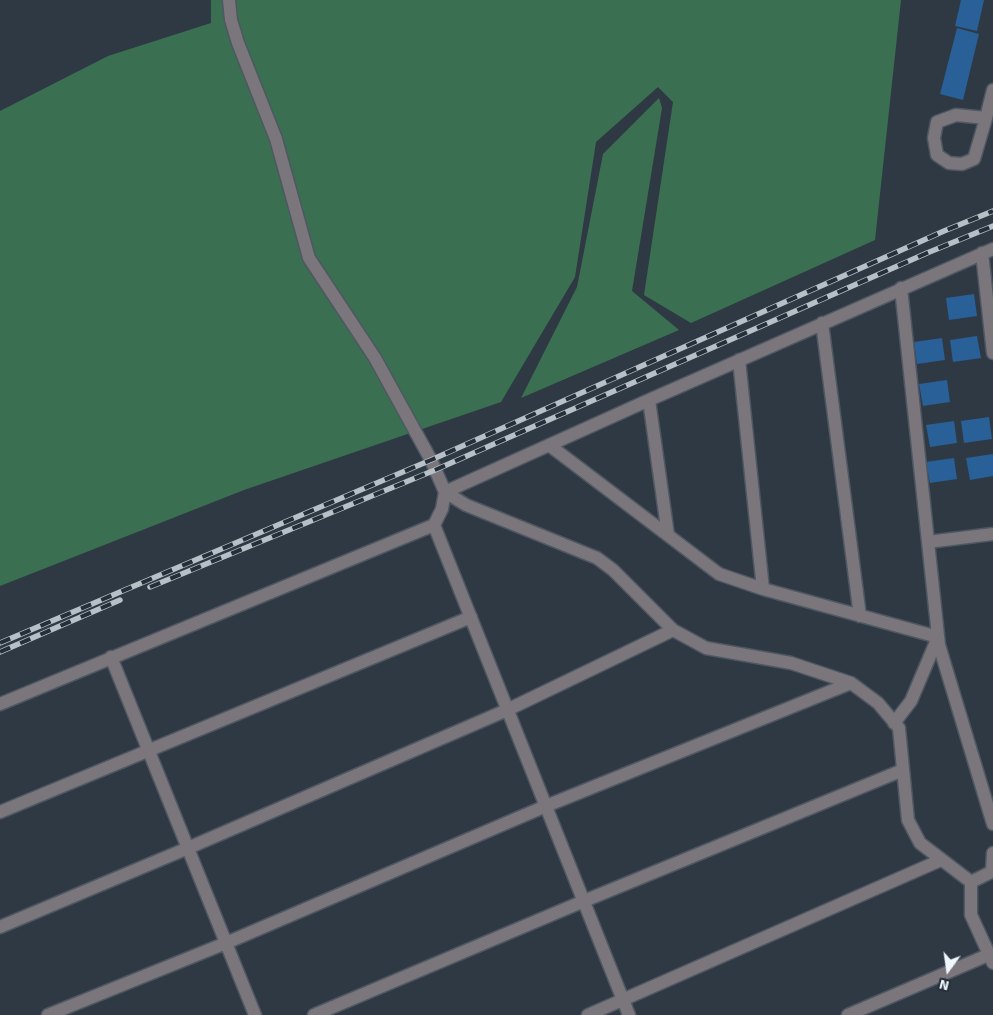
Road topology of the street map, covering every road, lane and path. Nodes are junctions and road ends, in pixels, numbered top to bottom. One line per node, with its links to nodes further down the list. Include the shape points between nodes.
1 (228, 0): 11 (street, via 238,43 276,139 309,258 375,358 431,460)
2 (993, 90): 3 (street)
3 (986, 118): 3 (street, via 974,159 962,164 949,163 937,155 934,138 937,122 956,115)
4 (988, 251): 5 (street); 7 (street)
5 (901, 288): 6 (street); 15 (street)
6 (822, 323): 8 (street); 17 (street)
7 (993, 353)
8 (739, 360): 9 (street); 16 (street)
9 (649, 400): 10 (street); 14 (street)
10 (549, 445): 11 (street); 14 (street)
11 (444, 492): 12 (street, via 442,509); 19 (street, via 466,505 597,558)
12 (434, 525): 18 (street); 21 (street)
13 (993, 534): 15 (street)
14 (668, 535): 16 (street, via 719,574)
15 (928, 542): 20 (street)
16 (763, 589): 17 (street)
17 (860, 616): 20 (street)
18 (471, 617): 24 (street); 26 (street)
19 (673, 630): 22 (street, via 706,648 791,664); 24 (street)
20 (938, 637): 25 (street, via 912,701); 30 (street)
21 (111, 657): 23 (street); 26 (street)
22 (851, 683): 25 (street, via 878,703); 28 (street)
23 (0, 704)
24 (507, 710): 28 (street); 31 (street)
25 (894, 723): 27 (street, via 898,728)
26 (149, 752): 29 (street); 31 (street)
27 (903, 770): 33 (street, via 908,820 920,843); 36 (street)
28 (546, 806): 36 (street); 38 (street)
29 (0, 812)
30 (993, 824)
31 (188, 848): 37 (street); 38 (street)
32 (993, 853): 34 (street)
33 (941, 860): 35 (street); 40 (street)
34 (992, 872): 35 (street)
35 (971, 882): 39 (street, via 972,915)
36 (584, 901): 40 (street); 43 (street)
37 (0, 927)
38 (226, 943): 41 (street); 42 (street)
39 (991, 959): 46 (street)
40 (623, 1001): 44 (street); 45 (street)
41 (48, 1015)
42 (255, 1015)
43 (314, 1015)
44 (588, 1015)
45 (629, 1015)
46 (848, 1015)

